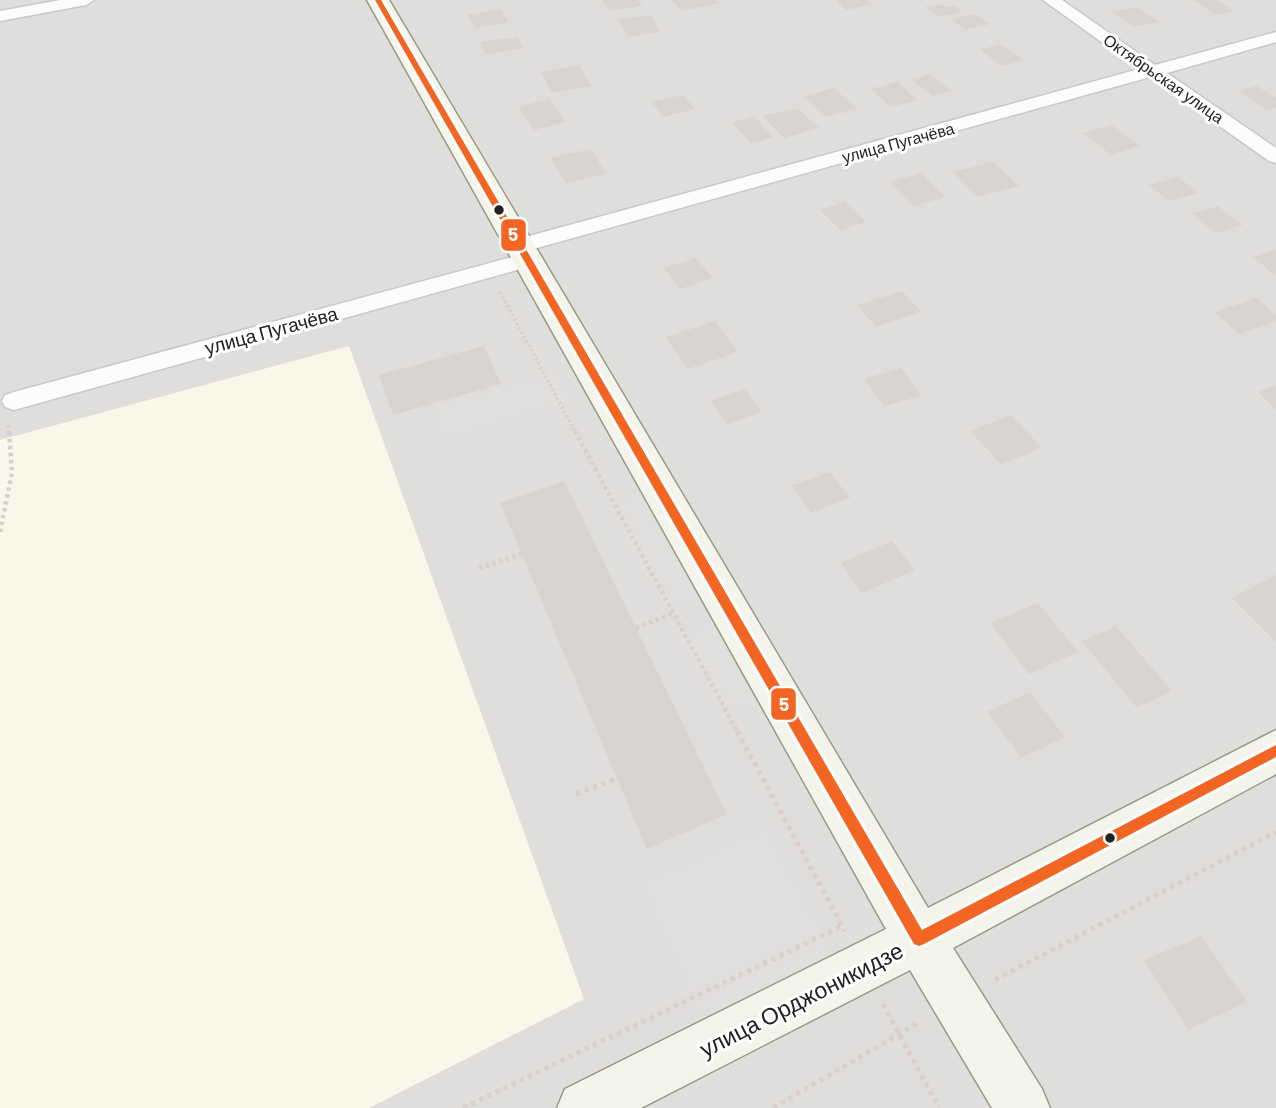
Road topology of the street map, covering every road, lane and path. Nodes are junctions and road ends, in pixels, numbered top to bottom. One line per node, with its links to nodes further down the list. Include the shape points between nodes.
1 (86, 0): 4 (street)
2 (378, 0): 8 (main road)
3 (1051, 0): 6 (street, Октябрьская улица)
4 (0, 16)
5 (1276, 37): 6 (street, улица Пугачёва)
6 (1155, 71): 7 (street, Октябрьская улица); 8 (street, улица Пугачёва)
7 (1276, 156)
8 (523, 253): 9 (street, улица Пугачёва); 20 (main road)
9 (488, 271): 10 (street, улица Пугачёва); 14 (path)
10 (14, 401): 11 (path, via 8,424 12,473)
11 (0, 531)
12 (522, 554): 13 (path)
13 (479, 568)
14 (674, 613): 15 (path); 21 (path)
15 (636, 628)
16 (1276, 751): 20 (main road, улица Орджоникидзе)
17 (618, 778): 18 (path)
18 (576, 794)
19 (1276, 832): 22 (path)
20 (919, 939): 21 (main road, улица Орджоникидзе); 22 (main road)
21 (853, 946): 23 (path); 24 (path); 25 (main road, улица Орджоникидзе)
22 (957, 1000): 23 (path); 28 (main road)
23 (899, 1034): 26 (path); 27 (path)
24 (463, 1108)
25 (584, 1108)
26 (773, 1108)
27 (939, 1108)
28 (1023, 1108)

